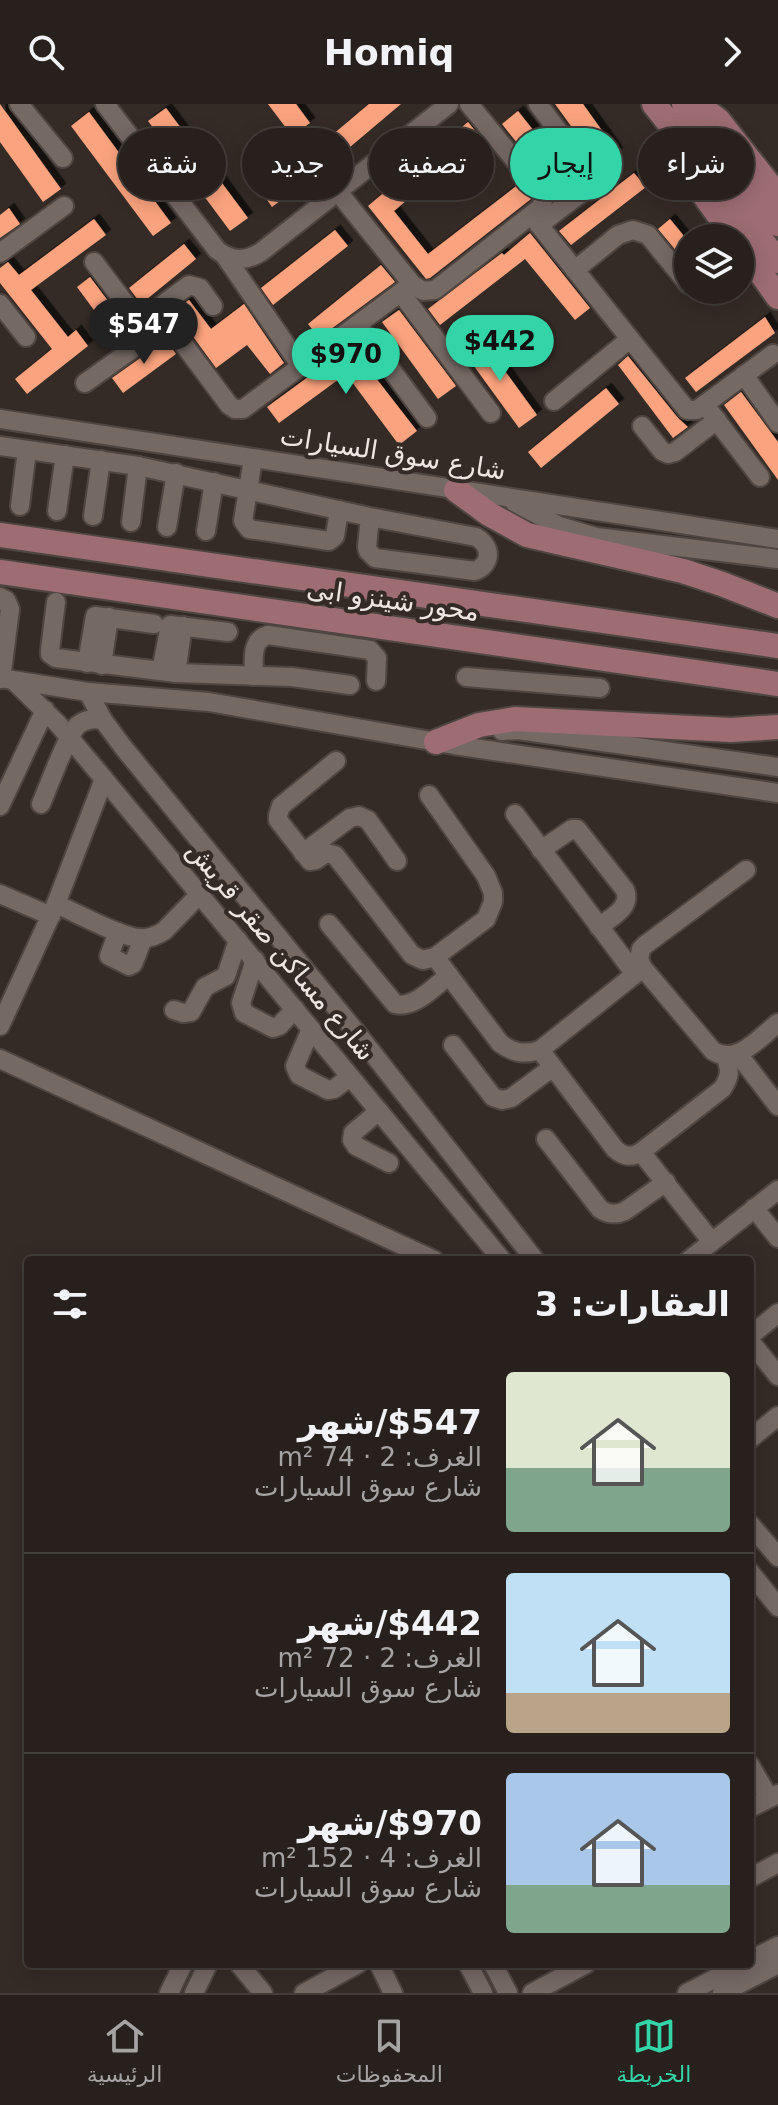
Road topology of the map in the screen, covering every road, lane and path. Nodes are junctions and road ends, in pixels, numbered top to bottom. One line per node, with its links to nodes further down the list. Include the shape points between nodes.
1 (19, 104): 9 (street)
2 (105, 104): 19 (street)
3 (449, 104): 10 (street)
4 (469, 104): 15 (street, via 542,194)
5 (538, 104): 15 (street, via 590,179 585,190)
6 (638, 104): 16 (main road)
7 (654, 104): 20 (main road)
8 (687, 104): 11 (main road, via 718,120); 17 (main road)
9 (63, 158)
10 (353, 180)
11 (778, 196)
12 (328, 200): 19 (street, via 253,257)
13 (344, 200): 25 (street)
14 (64, 206): 18 (street)
15 (535, 220): 24 (street); 25 (street, via 435,290)
16 (725, 224)
17 (778, 224)
18 (0, 253)
19 (225, 256): 34 (street)
20 (778, 261)
21 (94, 262): 30 (street)
22 (754, 264): 26 (main road)
23 (674, 267): 24 (street, via 648,235 633,230 618,235)
24 (575, 270): 32 (street)
25 (407, 288): 29 (street); 39 (street)
26 (778, 297)
27 (0, 304): 31 (street)
28 (213, 306): 30 (street, via 200,288 189,285)
29 (358, 325): 34 (street); 40 (street)
30 (145, 329): 34 (street, via 173,330 229,405 239,410); 36 (street)
31 (26, 337)
32 (630, 339): 37 (street); 38 (street, via 687,410)
33 (773, 354): 35 (street)
34 (300, 365)
35 (744, 375): 38 (street); 43 (street)
36 (85, 383)
37 (554, 401)
38 (705, 404): 42 (street)
39 (491, 413)
40 (427, 418)
41 (0, 419): 48 (street, شارع سوق السيارات)
42 (717, 420): 44 (street, via 668,454); 52 (street)
43 (778, 423)
44 (642, 426)
45 (0, 446): 46 (street)
46 (27, 450): 47 (street); 57 (street)
47 (65, 455): 49 (street); 59 (street)
48 (253, 459): 54 (street); 55 (street, شارع سوق السيارات)
49 (101, 460): 50 (street); 60 (street)
50 (138, 466): 51 (street); 62 (street)
51 (176, 473): 53 (street); 63 (street)
52 (760, 477)
53 (214, 482): 54 (street); 64 (street)
54 (248, 490): 58 (street); 58 (street, via 243,521 249,529 329,541 335,536)
55 (456, 490): 56 (street, شارع سوق السيارات); 71 (main road, via 527,535 683,571)
56 (507, 497): 66 (street, شارع سوق السيارات); 67 (street, via 550,522 596,537)
57 (20, 506)
58 (339, 510): 61 (street)
59 (57, 511)
60 (93, 516)
61 (370, 517): 61 (street, via 367,547 375,558 469,571 487,562 487,547 476,537)
62 (131, 522)
63 (167, 527)
64 (206, 531)
65 (0, 535): 74 (main road, محور شينزو ابى)
66 (778, 539)
67 (778, 559)
68 (0, 572): 75 (main road, محور شينزو ابى)
69 (0, 597): 81 (street, via 10,609)
70 (56, 602): 76 (street, via 50,654)
71 (778, 606)
72 (154, 624): 76 (street, via 97,616)
73 (228, 632): 77 (street, via 183,626)
74 (778, 646)
75 (551, 651): 83 (street); 84 (main road, محور شينزو ابى)
76 (94, 664): 77 (street)
77 (168, 672): 78 (street)
78 (211, 675): 79 (street); 88 (street)
79 (254, 676): 82 (street, via 256,643 268,635 370,650 377,658); 85 (street)
80 (466, 677): 83 (street)
81 (5, 679): 87 (street); 89 (street, شارع مساكن صقر قريش)
82 (376, 681)
83 (546, 684): 86 (street)
84 (778, 684)
85 (350, 685)
86 (600, 688)
87 (88, 692): 88 (street); 90 (street, شارع مساكن صقر قريش)
88 (209, 702): 93 (street)
89 (45, 710): 92 (street, شارع مساكن صقر قريش); 100 (street)
90 (103, 720): 92 (street, via 84,722); 141 (street, شارع مساكن صقر قريش, via 356,1032)
91 (778, 727): 93 (main road, via 731,730 515,719 479,725)
92 (70, 738): 96 (street, شارع مساكن صقر قريش); 99 (street)
93 (445, 744): 95 (street, via 518,730); 97 (street)
94 (336, 761): 103 (street, via 279,811 280,824)
95 (778, 767)
96 (104, 779): 107 (street, شارع مساكن صقر قريش); 108 (street)
97 (778, 793)
98 (429, 795): 114 (street, via 493,893 486,919)
99 (41, 804)
100 (0, 806)
101 (515, 814): 102 (street)
102 (541, 850): 110 (street); 110 (street, via 575,828 625,890 625,906)
103 (303, 853): 104 (street, via 359,816 368,820); 114 (street, via 313,861 326,853 335,855 412,955 423,960)
104 (397, 861)
105 (746, 870): 116 (street, via 641,949)
106 (0, 894): 108 (street)
107 (200, 894): 112 (street, via 164,931); 113 (street, شارع مساكن صقر قريش)
108 (53, 910): 111 (street); 120 (street)
109 (329, 924): 117 (street, via 395,1004 411,1004)
110 (599, 927): 116 (street)
111 (118, 932): 112 (street); 112 (street, via 109,956 129,966)
112 (143, 939)
113 (238, 940): 115 (street, شارع مساكن صقر قريش); 119 (street, via 223,979 205,987 191,1012)
114 (435, 957): 117 (street)
115 (255, 960): 118 (street, شارع مساكن صقر قريش); 118 (street, via 241,1003 244,1013 273,1028)
116 (639, 971): 124 (street); 125 (street, via 713,1051)
117 (449, 975): 124 (street, via 500,1043 519,1053)
118 (295, 1009): 121 (street, شارع مساكن صقر قريش)
119 (174, 1010)
120 (0, 1026)
121 (311, 1029): 128 (street, شارع مساكن صقر قريش); 128 (street, via 296,1073 328,1090)
122 (776, 1029): 125 (street)
123 (453, 1045): 127 (street, via 497,1099 511,1098)
124 (540, 1050): 127 (street)
125 (731, 1055): 129 (street); 132 (street, via 722,1089)
126 (0, 1059): 139 (street)
127 (553, 1067): 132 (street, via 615,1149 628,1156)
128 (350, 1077): 130 (street, شارع مساكن صقر قريش)
129 (778, 1106)
130 (379, 1111): 133 (street, via 353,1133 352,1140); 140 (street, شارع مساكن صقر قريش)
131 (546, 1139): 134 (street, via 606,1213 625,1211)
132 (641, 1152): 134 (street)
133 (389, 1163)
134 (666, 1182): 138 (street)
135 (778, 1190): 136 (street)
136 (754, 1208): 137 (street); 138 (street)
137 (778, 1238)
138 (712, 1242): 142 (street)
139 (425, 1256)
140 (499, 1256)
141 (526, 1256)
142 (694, 1256)
143 (778, 1313): 144 (street)
144 (754, 1335)
145 (754, 1344): 146 (street)
146 (778, 1376)
147 (778, 1416): 148 (street)
148 (754, 1436)
149 (754, 1529): 150 (street)
150 (778, 1557)
151 (754, 1577): 152 (street)
152 (778, 1607)
153 (754, 1770): 154 (street)
154 (774, 1796): 155 (street)
155 (754, 1806)
156 (778, 1863): 157 (street)
157 (754, 1876)
158 (778, 1946): 159 (street)
159 (754, 1958)
160 (778, 1964): 169 (street)
161 (181, 1968): 170 (street)
162 (206, 1968): 171 (street)
163 (242, 1968): 172 (street)
164 (351, 1968): 173 (street)
165 (381, 1968): 174 (street)
166 (470, 1968): 175 (street)
167 (495, 1968): 176 (street)
168 (578, 1968): 177 (street)
169 (729, 1980): 178 (street)
170 (169, 1993)
171 (194, 1993)
172 (263, 1993)
173 (304, 1993)
174 (393, 1993)
175 (483, 1993)
176 (508, 1993)
177 (532, 1993)
178 (687, 1993)

